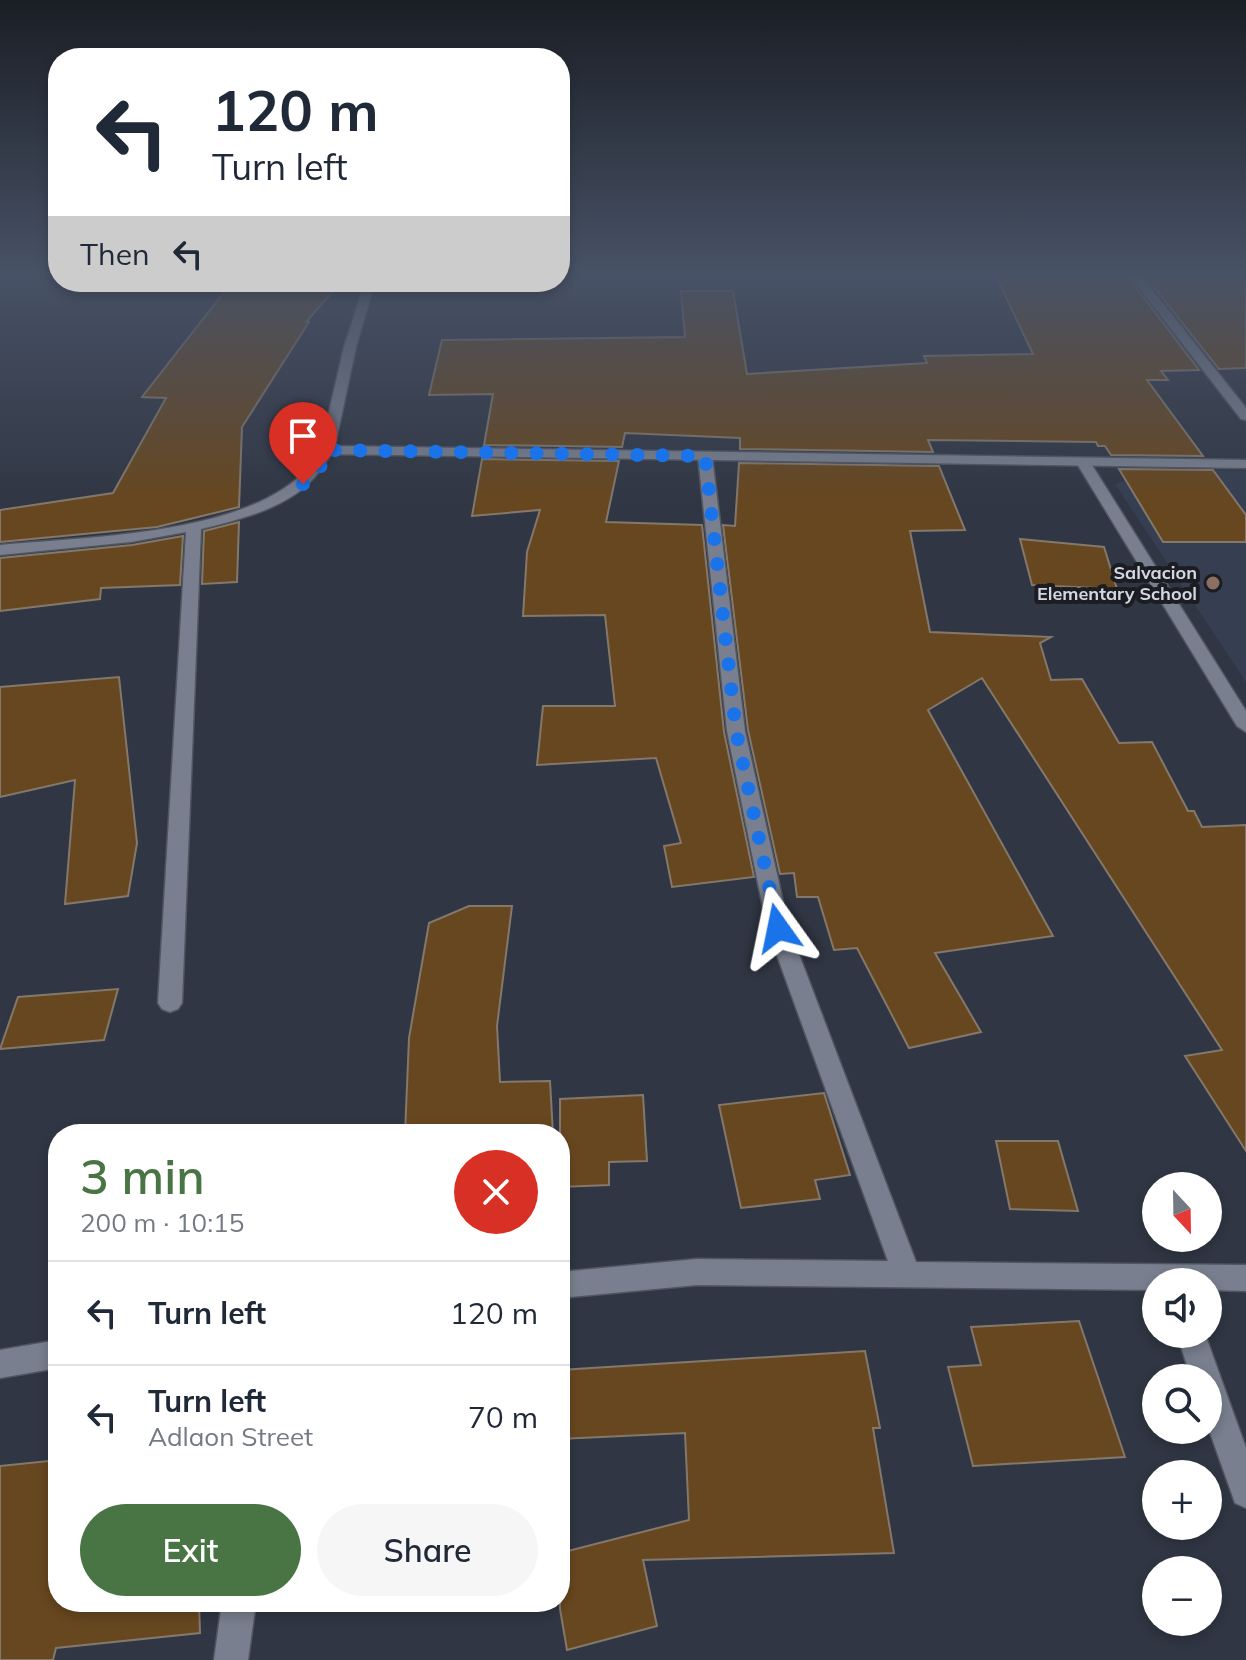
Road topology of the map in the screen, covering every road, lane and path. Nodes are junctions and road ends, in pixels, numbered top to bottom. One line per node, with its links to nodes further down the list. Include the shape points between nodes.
1 (349, 349): 4 (street)
2 (1193, 349): 3 (street)
3 (1246, 416)
4 (327, 450): 5 (street); 8 (street, via 320,467 277,501)
5 (705, 456): 6 (street); 12 (street, via 736,731 778,928)
6 (1083, 462): 7 (street); 10 (street)
7 (1246, 464)
8 (194, 528): 9 (street); 11 (street)
9 (0, 550)
10 (1246, 726)
11 (170, 1003)
12 (907, 1275): 15 (street); 16 (street, via 697,1272)
13 (1222, 1278): 14 (street)
14 (1246, 1278)
15 (1142, 1279)
16 (570, 1284)
17 (48, 1356): 18 (street)
18 (0, 1364)
19 (1222, 1423): 20 (street)
20 (1246, 1492)
21 (238, 1612): 22 (street)
22 (231, 1660)

